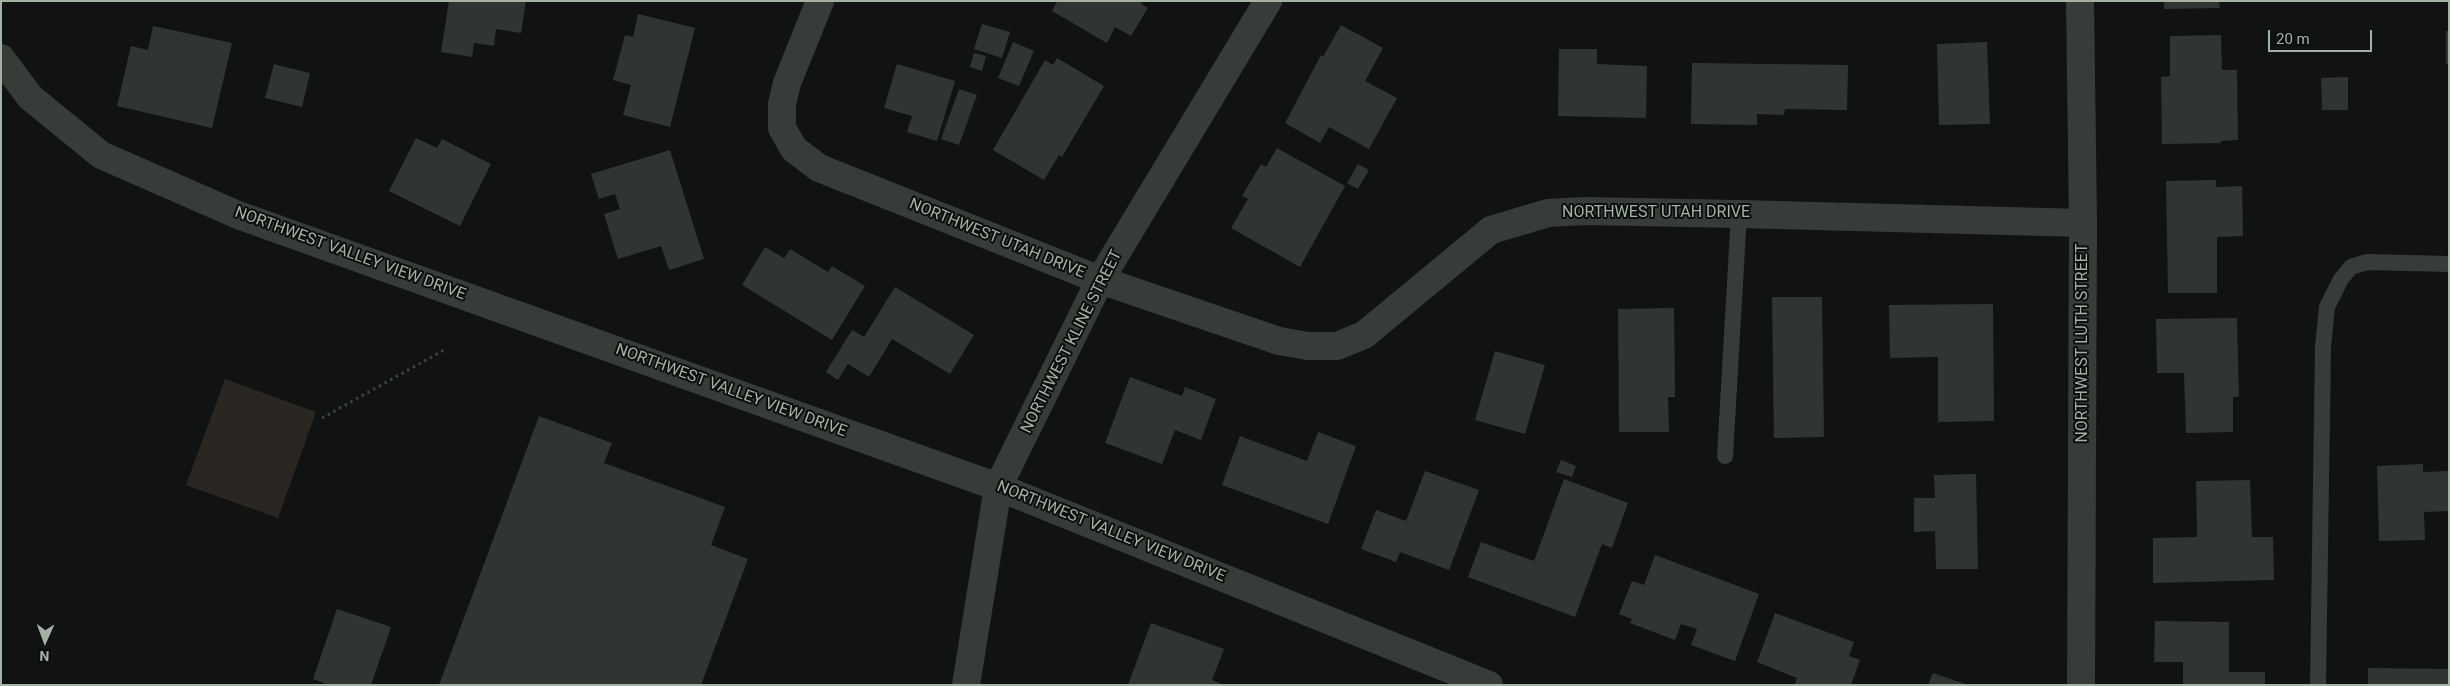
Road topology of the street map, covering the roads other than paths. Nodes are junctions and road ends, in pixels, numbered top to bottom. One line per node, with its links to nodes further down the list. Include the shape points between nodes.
1 (820, 1): 8 (street, NORTHWEST UTAH DRIVE, via 787,83 782,104 782,128 794,149 819,168)
2 (1268, 1): 8 (street, NORTHWEST KLINE STREET)
3 (2080, 1): 6 (street, NORTHWEST LUTH STREET)
4 (1, 58): 10 (street, NORTHWEST VALLEY VIEW DRIVE, via 30,98 101,155 238,215)
5 (1739, 214): 6 (street, NORTHWEST UTAH DRIVE); 8 (street, NORTHWEST UTAH DRIVE, via 1548,213 1491,230 1364,334 1337,346 1308,346 1280,341); 9 (lane)
6 (2083, 223): 13 (street, NORTHWEST LUTH STREET)
7 (2449, 264): 14 (lane, via 2367,262 2351,267 2327,307 2323,357)
8 (1100, 280): 10 (street, NORTHWEST KLINE STREET)
9 (1725, 456)
10 (998, 487): 11 (street, NORTHWEST KLINE STREET); 12 (street, NORTHWEST VALLEY VIEW DRIVE)
11 (966, 685)
12 (1489, 685)
13 (2082, 685)
14 (2318, 685)

